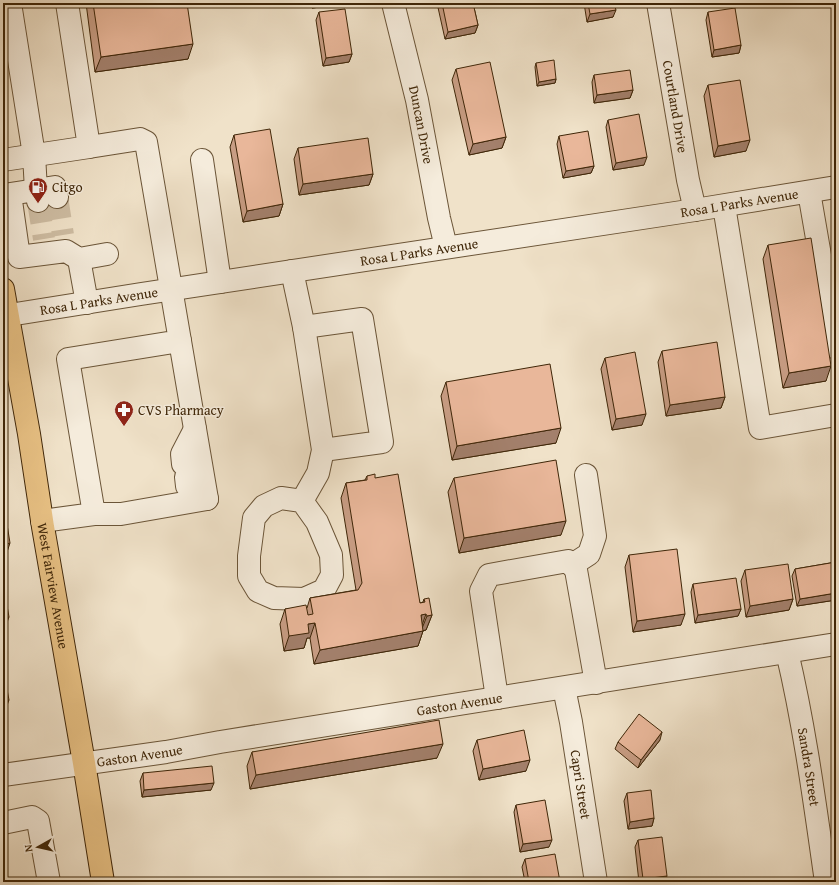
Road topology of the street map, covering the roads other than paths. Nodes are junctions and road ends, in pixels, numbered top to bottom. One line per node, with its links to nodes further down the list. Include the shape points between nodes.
1 (10, 3): 6 (street)
2 (67, 3): 5 (street)
3 (393, 3): 14 (street, Duncan Drive, via 417,100)
4 (658, 3): 12 (street, Courtland Drive)
5 (89, 146): 6 (street); 19 (street, via 140,139 146,142)
6 (34, 155): 7 (street); 13 (street, via 44,196 10,194 19,257)
7 (3, 160)
8 (202, 160): 17 (street)
9 (836, 187): 10 (street, Rosa L Parks Avenue)
10 (809, 192): 11 (street, Rosa L Parks Avenue); 24 (street)
11 (724, 206): 12 (street, Rosa L Parks Avenue); 25 (street, via 760,428)
12 (695, 210): 14 (street, Rosa L Parks Avenue)
13 (60, 247): 15 (street); 20 (street)
14 (446, 247): 16 (street, Rosa L Parks Avenue)
15 (107, 254)
16 (292, 271): 17 (street, Rosa L Parks Avenue); 22 (street)
17 (220, 282): 19 (street, Rosa L Parks Avenue)
18 (3, 289): 21 (main road, West Fairview Avenue)
19 (170, 289): 20 (street, Rosa L Parks Avenue); 23 (street)
20 (87, 303): 21 (street, Rosa L Parks Avenue)
21 (5, 316): 32 (main road, West Fairview Avenue, via 29,434)
22 (304, 327): 27 (street); 27 (street, via 362,318 382,442)
23 (180, 341): 26 (street); 31 (street, via 68,359)
24 (836, 348)
25 (836, 415)
26 (195, 429): 29 (street); 29 (street, via 182,454 187,486)
27 (323, 450): 30 (street, via 318,473)
28 (586, 475): 33 (street, via 595,536 589,554)
29 (207, 499): 31 (street, via 120,514)
30 (302, 501): 30 (street, via 281,498 264,506 254,518 249,576 258,591 274,598 304,598 324,590 332,575 331,555 317,522)
31 (94, 514): 32 (street)
32 (42, 521): 39 (main road, West Fairview Avenue)
33 (572, 565): 36 (street, via 576,570); 38 (street, via 568,561 490,575 481,591)
34 (836, 644): 35 (street, Gaston Avenue)
35 (788, 652): 36 (street, Gaston Avenue); 45 (street, Sandra Street, via 796,687)
36 (596, 682): 37 (street, Gaston Avenue)
37 (564, 688): 38 (street, Gaston Avenue); 44 (street, Capri Street)
38 (497, 698): 39 (street, Gaston Avenue)
39 (84, 763): 40 (street, Gaston Avenue); 43 (main road, West Fairview Avenue)
40 (3, 775)
41 (3, 823): 42 (street, via 32,817 38,821)
42 (49, 882)
43 (102, 882)
44 (596, 882)
45 (826, 882)

